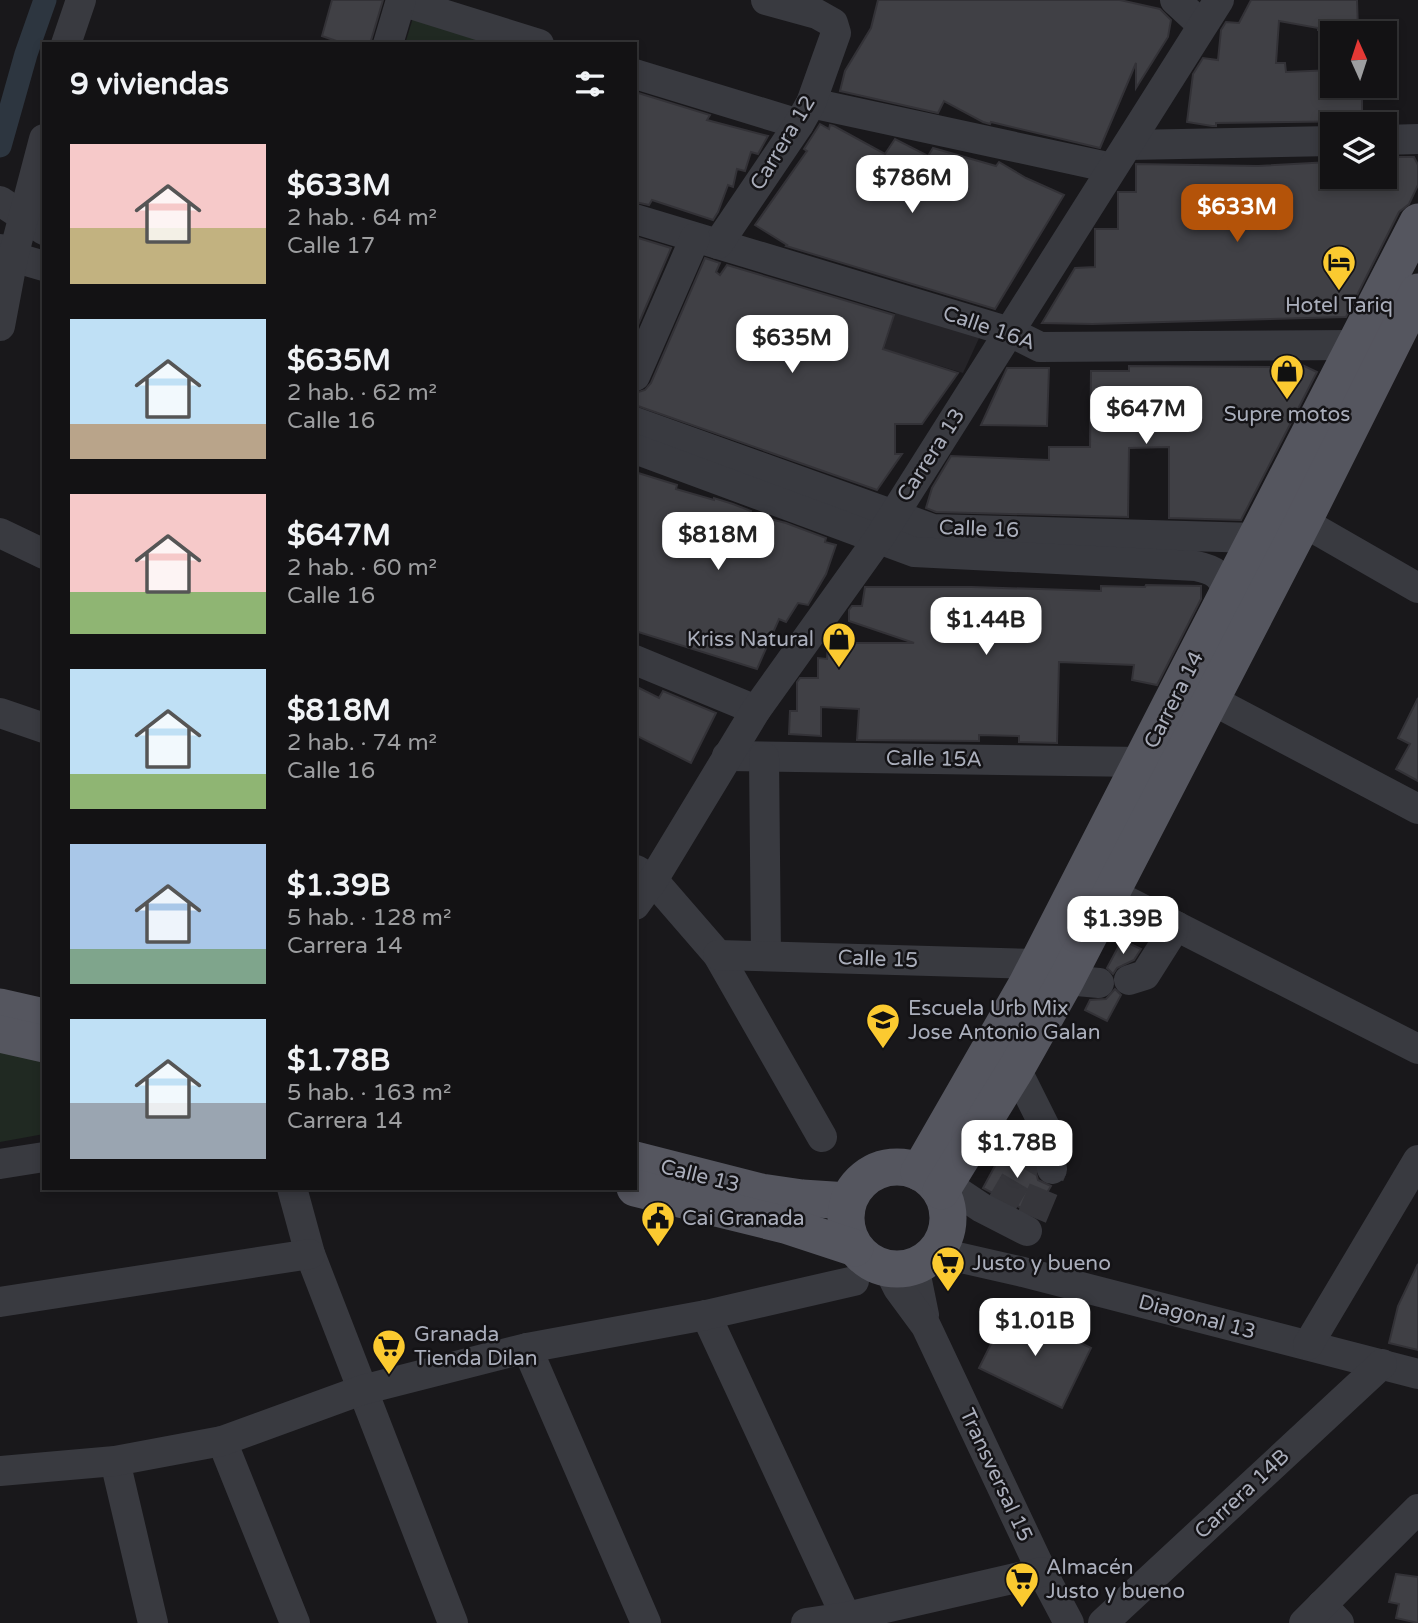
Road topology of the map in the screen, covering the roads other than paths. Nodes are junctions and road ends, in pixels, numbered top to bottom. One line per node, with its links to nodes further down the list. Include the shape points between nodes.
1 (81, 0): 7 (street)
2 (401, 0): 8 (street); 9 (street)
3 (766, 0): 11 (street, Carrera 12, via 833,23 836,33)
4 (1175, 0): 6 (street)
5 (1219, 0): 6 (street, Carrera 13)
6 (1202, 25): 16 (street, Carrera 13)
7 (70, 42)
8 (389, 42)
9 (533, 42)
10 (637, 74): 11 (street)
11 (805, 114): 16 (street); 21 (street, Carrera 12)
12 (1418, 139): 13 (street)
13 (1397, 140)
14 (1320, 142): 16 (street)
15 (42, 156): 20 (street)
16 (1120, 157): 26 (street, Carrera 13)
17 (0, 201): 20 (street)
18 (637, 220): 21 (street, Calle 16A)
19 (1418, 222): 28 (main road, Carrera 14)
20 (34, 224): 22 (street)
21 (707, 241): 26 (street, Calle 16A); 29 (street, Carrera 12)
22 (7, 253): 23 (street); 25 (street)
23 (42, 265)
24 (1418, 292): 27 (main road, Carrera 14)
25 (0, 326)
26 (1010, 332): 28 (street, Calle 16A, via 1040,347); 33 (street, Carrera 13)
27 (1409, 333): 32 (main road, Carrera 14)
28 (1356, 345): 35 (main road, Carrera 14)
29 (637, 372)
30 (637, 423): 33 (street, Calle 16)
31 (637, 450): 33 (street, Calle 16)
32 (1303, 522): 37 (street); 40 (main road, Carrera 14)
33 (885, 527): 35 (street, Calle 16); 38 (street, Calle 16, via 914,552 1212,569 1224,579); 41 (street, Carrera 13)
34 (0, 533): 36 (street)
35 (1257, 538): 38 (main road, Carrera 14)
36 (42, 553)
37 (1418, 588)
38 (1228, 594): 46 (main road, Carrera 14)
39 (637, 661): 41 (street)
40 (1210, 699): 47 (street); 49 (main road, Carrera 14)
41 (756, 710): 44 (street, Carrera 13)
42 (0, 713): 43 (street)
43 (42, 721)
44 (727, 756): 45 (street, Calle 15A); 48 (street, Carrera 13)
45 (764, 757): 46 (street, Calle 15A); 53 (street)
46 (1142, 761): 54 (main road, Carrera 14)
47 (1418, 809)
48 (644, 875): 50 (street, Carrera 13); 52 (street)
49 (1111, 893): 51 (street); 54 (main road, Carrera 14)
50 (637, 898)
51 (1176, 926): 55 (street, via 1145,975); 60 (street)
52 (718, 955): 53 (street, Calle 15); 62 (street)
53 (766, 956): 54 (street, Calle 15)
54 (1067, 976): 61 (main road, Carrera 14); 68 (main road, Carrera 14, via 967,1092)
55 (1129, 980)
56 (0, 1007): 57 (main road)
57 (42, 1017)
58 (0, 1034): 59 (main road)
59 (42, 1044)
60 (1418, 1049)
61 (1016, 1069): 66 (street, via 1045,1127); 68 (main road, Carrera 14)
62 (822, 1137)
63 (42, 1157): 67 (street)
64 (1418, 1160): 78 (street)
65 (637, 1161): 71 (main road, Calle 13, via 761,1192)
66 (1041, 1162)
67 (0, 1164)
68 (935, 1182): 71 (main road, via 906,1167 878,1170 856,1187); 73 (main road, via 948,1206 944,1238); 75 (street, via 1030,1224)
69 (637, 1188): 74 (main road, Calle 13, via 785,1225)
70 (293, 1190): 72 (street)
71 (848, 1201): 74 (main road, via 845,1220)
72 (310, 1254): 76 (street); 82 (street)
73 (912, 1262): 74 (main road); 75 (street, Diagonal 13); 87 (street, Transversal 15, via 898,1288 926,1326)
74 (855, 1264): 77 (street)
75 (1023, 1272): 78 (street, Diagonal 13)
76 (0, 1302)
77 (706, 1315): 79 (street); 88 (street)
78 (1308, 1345): 80 (street, Diagonal 13)
79 (527, 1348): 82 (street); 93 (street)
80 (1381, 1364): 81 (street, Diagonal 13); 96 (street, Carrera 14B)
81 (1418, 1374)
82 (362, 1390): 83 (street); 92 (street)
83 (222, 1441): 84 (street); 91 (street)
84 (114, 1461): 85 (street); 90 (street)
85 (0, 1471)
86 (1418, 1509): 89 (street)
87 (1042, 1572): 88 (street); 95 (street, Transversal 15)
88 (846, 1617): 94 (street)
89 (1322, 1617)
90 (153, 1623)
91 (295, 1623)
92 (453, 1623)
93 (646, 1623)
94 (806, 1623)
95 (1069, 1623)
96 (1103, 1623)

